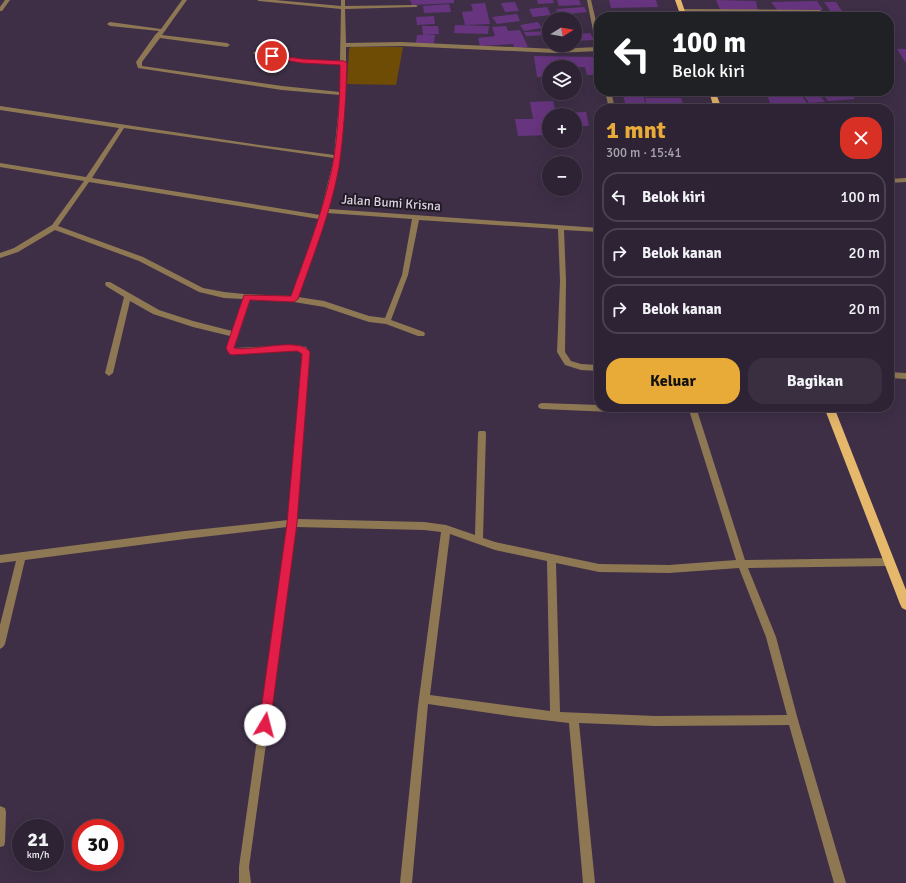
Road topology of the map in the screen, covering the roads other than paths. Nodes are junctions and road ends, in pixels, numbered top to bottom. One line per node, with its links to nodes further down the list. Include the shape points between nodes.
1 (8, 0): 9 (street)
2 (185, 0): 14 (street)
3 (259, 0): 8 (street)
4 (343, 0): 8 (street, Jalan Bumi Krisna)
5 (589, 0): 12 (street)
6 (678, 0): 10 (main road)
7 (416, 6): 8 (street)
8 (343, 8): 17 (street, Jalan Bumi Krisna)
9 (0, 10)
10 (682, 10): 11 (street)
11 (820, 12)
12 (594, 23)
13 (110, 24): 14 (street)
14 (162, 30): 15 (street)
15 (157, 36): 16 (street); 21 (street, via 139,62 140,67 282,88)
16 (227, 45)
17 (343, 45): 18 (street, via 401,44 555,51); 20 (street, Jalan Bumi Krisna)
18 (594, 49)
19 (256, 53): 20 (street, via 302,61)
20 (344, 63): 21 (street, Jalan Bumi Krisna)
21 (342, 94): 24 (street, Jalan Bumi Krisna)
22 (0, 108): 23 (street)
23 (123, 126): 24 (street); 26 (street)
24 (337, 157): 29 (street, Jalan Bumi Krisna)
25 (0, 165): 26 (street)
26 (88, 180): 29 (street); 31 (street)
27 (894, 180): 28 (street)
28 (906, 180)
29 (323, 214): 30 (street, Jalan Bumi Krisna); 38 (street)
30 (416, 217): 32 (street, Jalan Bumi Krisna); 39 (street, via 405,275)
31 (54, 227): 34 (street, via 16,250); 37 (street, via 141,259 201,290)
32 (561, 227): 33 (street, Jalan Bumi Krisna); 42 (street, via 561,352 568,362 581,367)
33 (594, 230)
34 (0, 256)
35 (108, 284): 36 (street)
36 (128, 296): 40 (street, via 156,312); 43 (street)
37 (247, 297): 38 (street); 40 (street)
38 (294, 299): 39 (street, via 324,304)
39 (387, 321): 41 (street)
40 (235, 334): 51 (street, via 230,348 232,351 298,348 306,352)
41 (421, 334)
42 (594, 368)
43 (109, 373)
44 (894, 375): 45 (street)
45 (906, 376)
46 (542, 406): 47 (street)
47 (594, 408)
48 (694, 412): 58 (street)
49 (831, 412): 57 (main road)
50 (482, 433): 53 (street)
51 (292, 523): 52 (street, via 424,526); 54 (street, via 185,534); 67 (street, via 244,867)
52 (446, 529): 53 (street); 61 (street, via 432,624)
53 (479, 540): 55 (street)
54 (22, 556): 56 (street); 60 (street)
55 (551, 558): 58 (street, via 599,568 621,569); 62 (street)
56 (0, 559)
57 (890, 562): 58 (street); 59 (main road)
58 (742, 564): 64 (street, via 771,637)
59 (906, 604)
60 (0, 644)
61 (425, 699): 62 (street); 68 (street)
62 (556, 716): 63 (street)
63 (574, 718): 64 (street); 69 (street)
64 (793, 720): 70 (street)
65 (0, 811): 66 (street)
66 (0, 842)
67 (245, 883)
68 (406, 883)
69 (589, 883)
70 (840, 883)

